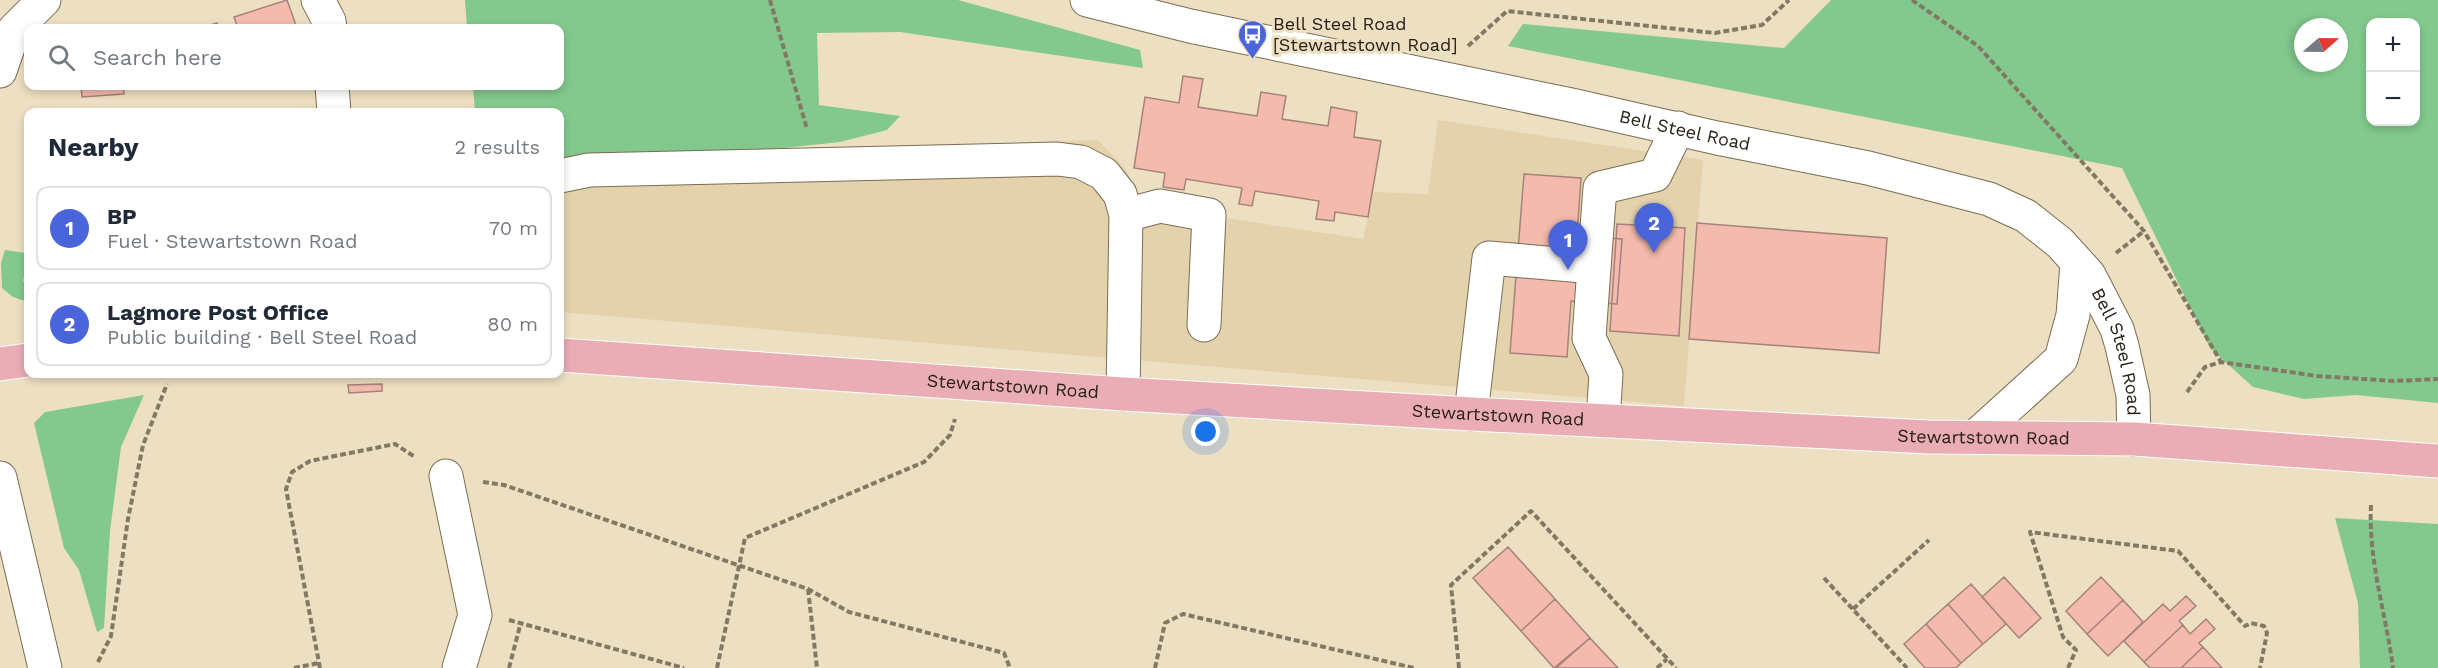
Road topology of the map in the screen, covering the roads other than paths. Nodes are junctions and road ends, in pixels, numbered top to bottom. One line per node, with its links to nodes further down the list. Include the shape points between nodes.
1 (44, 0): 5 (street, via 14,30)
2 (318, 0): 4 (street)
3 (1087, 0): 8 (street, Bell Steel Road, via 1190,26)
4 (329, 24)
5 (0, 71)
6 (332, 90): 7 (street)
7 (334, 108)
8 (1677, 128): 11 (street, Bell Steel Road, via 1868,168 1989,199 2026,216); 12 (street, via 1655,176 1600,188)
9 (564, 175): 10 (street, via 589,170 1057,159 1081,162 1104,174 1120,194)
10 (1126, 215): 13 (street, via 1160,206 1209,215); 17 (street)
11 (2077, 262): 20 (street, via 2073,315 2061,359); 21 (street, Bell Steel Road, via 2089,275 2117,328 2133,394)
12 (1594, 267): 18 (street, via 1489,258); 19 (street, via 1589,338 1606,374)
13 (1204, 325)
14 (564, 355): 17 (main road, Stewartstown Road)
15 (24, 361): 16 (main road)
16 (0, 364)
17 (1123, 394): 18 (main road, Stewartstown Road)
18 (1471, 414): 19 (main road, Stewartstown Road)
19 (1603, 420): 20 (main road, Stewartstown Road)
20 (1975, 437): 21 (main road, Stewartstown Road)
21 (2134, 439): 22 (main road, Stewartstown Road)
22 (2438, 461)
23 (446, 476): 26 (street, via 475,615)
24 (0, 478): 25 (street)
25 (45, 668)
26 (459, 668)

